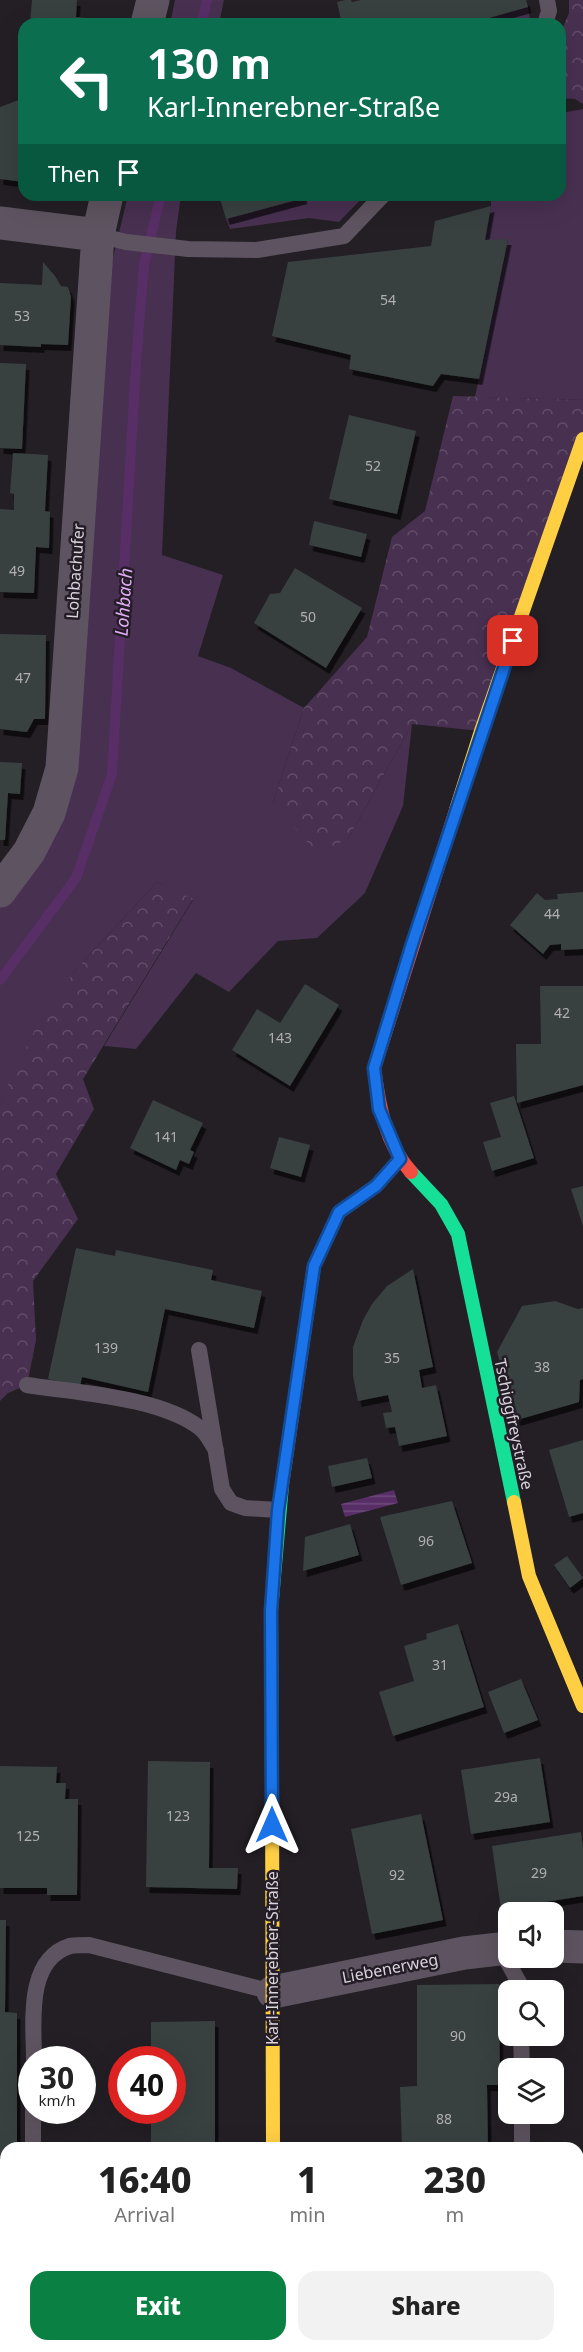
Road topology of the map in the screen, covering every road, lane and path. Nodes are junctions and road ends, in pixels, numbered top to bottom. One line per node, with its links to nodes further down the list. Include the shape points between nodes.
1 (153, 0): 3 (street)
2 (547, 0): 4 (lane)
3 (148, 18)
4 (547, 18)
5 (108, 201): 8 (street, Lohbachufer)
6 (377, 201): 8 (lane, via 344,236 257,250 188,249)
7 (0, 223): 8 (street)
8 (112, 238): 10 (street, Lohbachufer, via 62,768 49,813)
9 (583, 439): 11 (street, via 482,731 374,1068 379,1109)
10 (0, 891)
11 (400, 1159): 15 (street, Karl-Innerebner-Straße, via 376,1186 339,1212 314,1266); 16 (street, Tschiggfreystraße, via 441,1204 458,1234 529,1576)
12 (200, 1350): 14 (lane)
13 (27, 1385): 14 (lane, via 147,1404 178,1414 202,1429)
14 (216, 1450): 15 (lane, via 222,1489 231,1503)
15 (278, 1510): 20 (street, Karl-Innerebner-Straße, via 271,1611)
16 (583, 1706)
17 (564, 1946): 18 (street)
18 (583, 1947)
19 (498, 1949): 20 (street, Liebenerweg)
20 (273, 1992): 21 (lane, via 89,1945 70,1946 53,1957 41,1973 34,1995); 25 (street, Karl-Innerebner-Straße)
21 (34, 2046)
22 (33, 2124): 24 (lane)
23 (522, 2124): 26 (lane)
24 (33, 2142)
25 (273, 2142)
26 (522, 2142)

